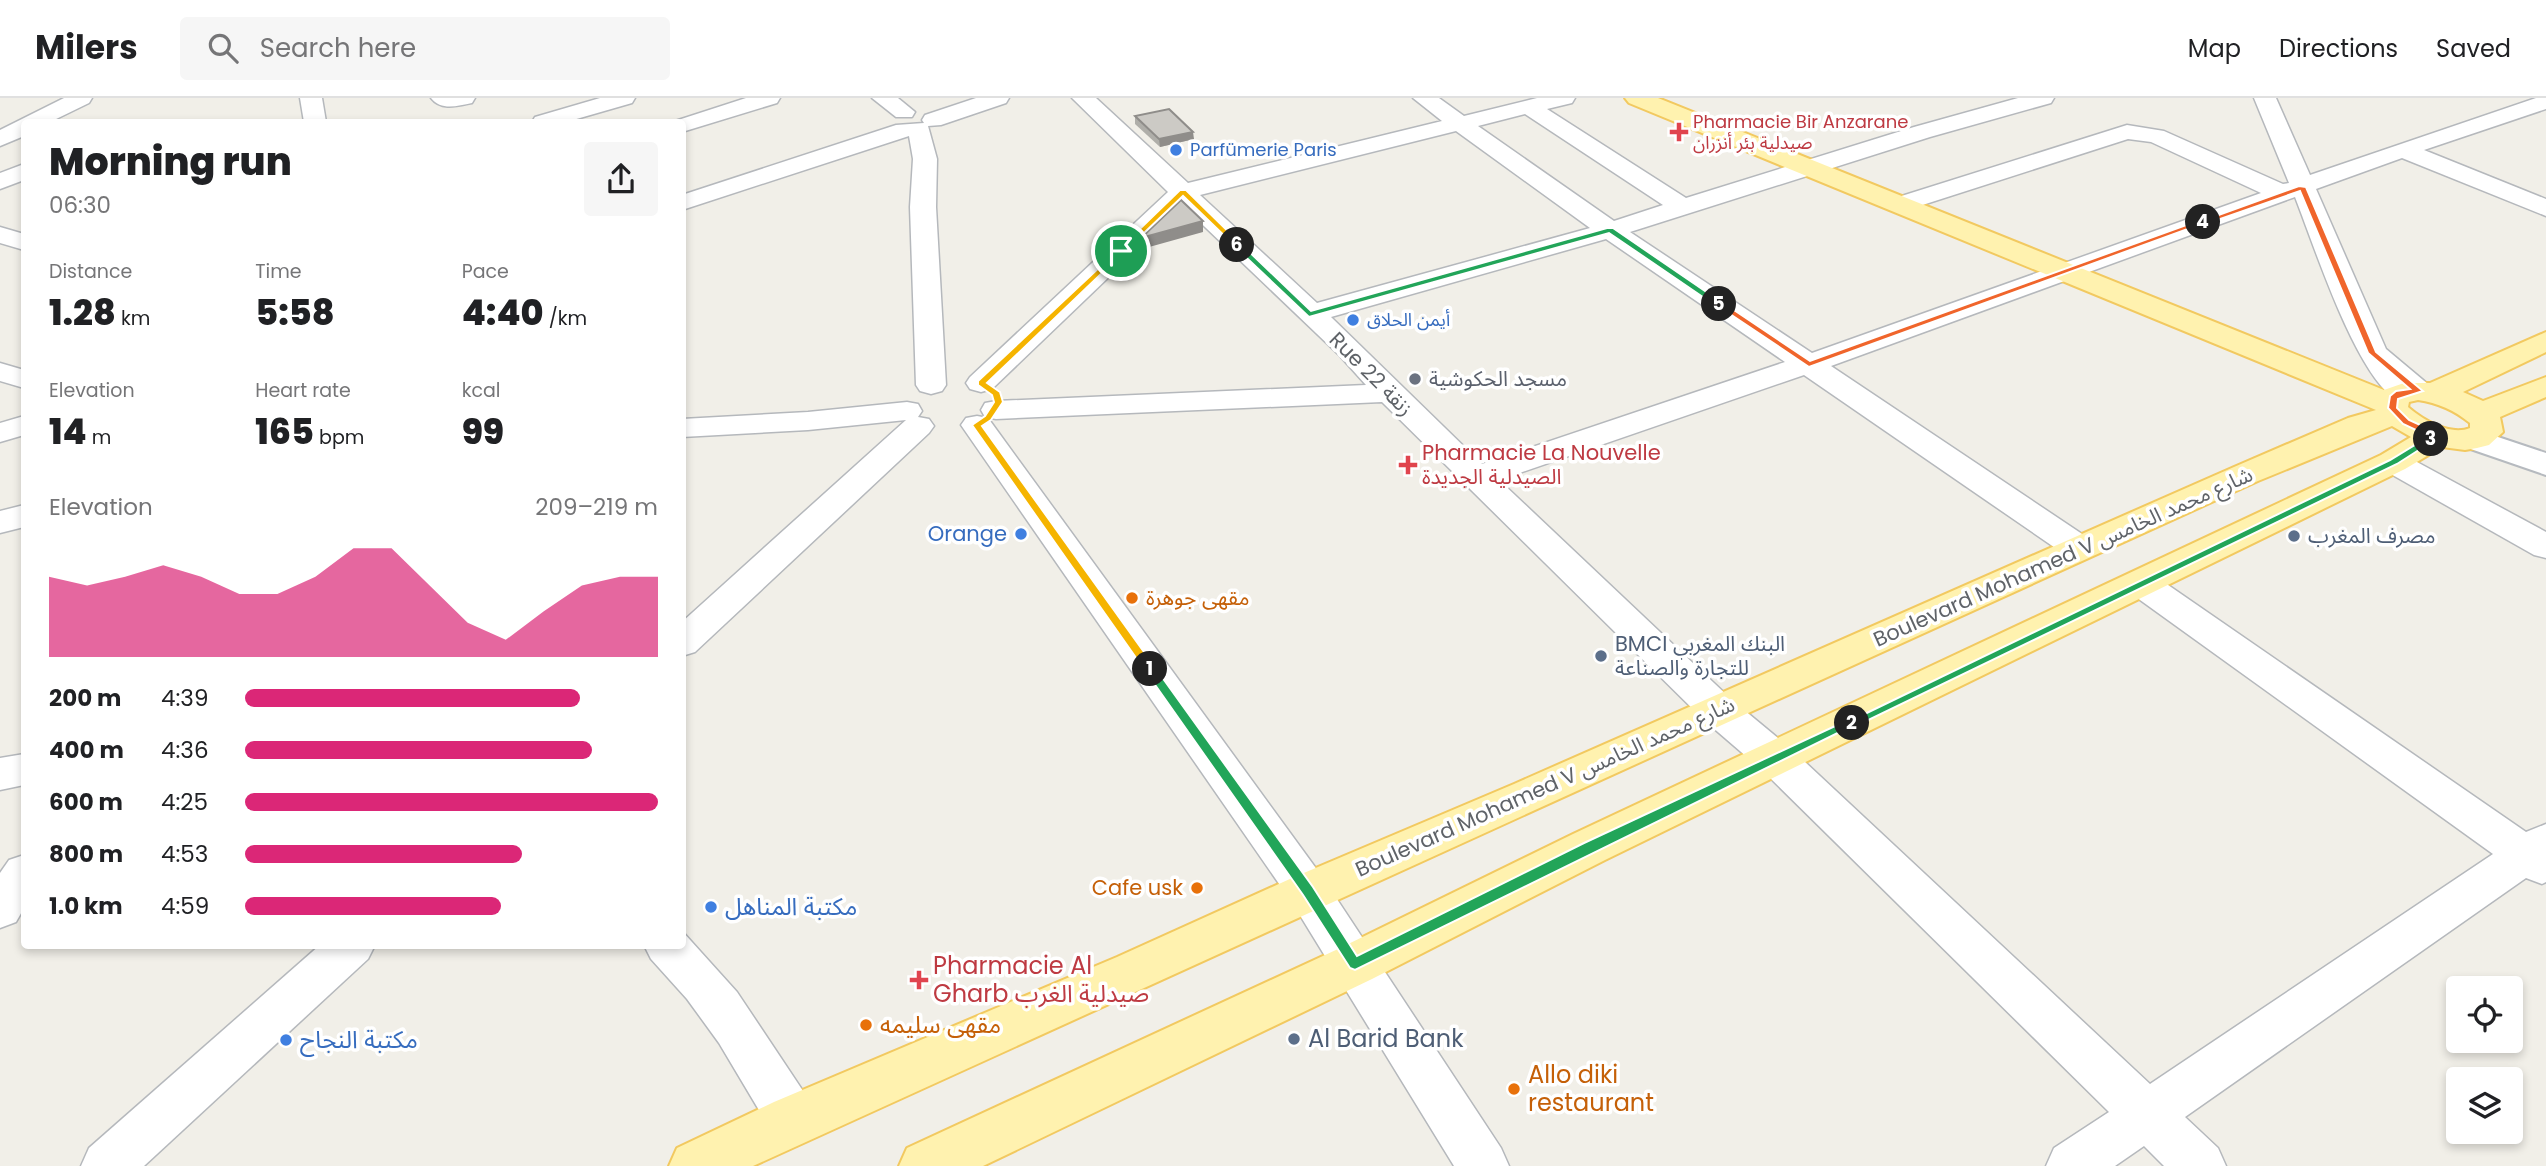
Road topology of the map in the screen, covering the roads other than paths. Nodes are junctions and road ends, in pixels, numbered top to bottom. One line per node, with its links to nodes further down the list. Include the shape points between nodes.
1 (81, 98): 18 (street)
2 (311, 98): 19 (street)
3 (442, 98): 4 (street)
4 (464, 98)
5 (624, 98): 20 (street)
6 (769, 98): 22 (street)
7 (957, 98): 17 (street)
8 (998, 98): 17 (street)
9 (1083, 98): 31 (street, Rue 22 زنقة)
10 (1424, 98): 21 (street)
11 (1563, 98): 16 (street)
12 (1637, 98): 26 (main road)
13 (2043, 98): 26 (street)
14 (2265, 98): 30 (street)
15 (2546, 102): 25 (street)
16 (1529, 107): 21 (street); 34 (street)
17 (907, 117): 29 (street); 32 (street); 46 (street, via 925,159)
18 (39, 119)
19 (314, 119)
20 (553, 119)
21 (1461, 123): 31 (street); 36 (street)
22 (686, 124)
23 (21, 128): 24 (street)
24 (0, 139)
25 (2402, 150): 30 (street); 35 (street)
26 (1812, 167): 33 (main road); 34 (street)
27 (21, 172): 28 (street)
28 (0, 182)
29 (686, 187)
30 (2293, 191): 33 (street, via 2155,136 2127,132); 39 (street); 49 (street, via 2372,353)
31 (1183, 192): 40 (street, Rue 22 زنقة); 45 (street)
32 (686, 201)
33 (1901, 204): 39 (main road)
34 (1683, 207): 36 (street)
35 (2546, 208)
36 (1610, 230): 40 (street); 42 (street)
37 (0, 235): 38 (street)
38 (21, 241)
39 (2065, 270): 42 (street); 49 (main road, via 2292,364)
40 (1309, 314): 48 (street, Rue 22 زنقة)
41 (2546, 341): 49 (main road, Boulevard Mohamed V شارع محمد الخامس)
42 (1809, 364): 61 (street); 65 (street)
43 (0, 372): 44 (street)
44 (21, 378)
45 (981, 383): 46 (street, via 957,380); 52 (street, via 997,394)
46 (932, 385): 53 (street, via 913,397)
47 (2546, 386): 56 (main road)
48 (1390, 393): 52 (street); 61 (street, Rue 22 زنقة)
49 (2407, 398): 56 (main road, via 2453,398); 56 (main road, via 2406,422); 65 (main road, Boulevard Mohamed V شارع محمد الخامس, via 2360,425)
50 (21, 406): 51 (street)
51 (0, 413)
52 (986, 418): 53 (street, via 946,432); 74 (street)
53 (913, 419): 55 (street); 67 (street)
54 (21, 426): 57 (street)
55 (686, 428)
56 (2470, 429): 58 (street); 59 (main road); 60 (street)
57 (0, 433)
58 (2546, 458)
59 (2393, 462): 64 (street); 66 (main road)
60 (2546, 465)
61 (1476, 477): 68 (street, Rue 22 زنقة)
62 (21, 517): 63 (street)
63 (0, 522)
64 (2546, 547)
65 (2079, 548): 68 (main road, Boulevard Mohamed V شارع محمد الخامس)
66 (2142, 584): 69 (main road); 72 (street)
67 (686, 639)
68 (1718, 710): 69 (street, Rue 22 زنقة); 74 (main road, Boulevard Mohamed V شارع محمد الخامس)
69 (1776, 759): 78 (main road); 79 (street, Rue 22 زنقة)
70 (21, 770): 71 (street)
71 (0, 774)
72 (2539, 855): 79 (street)
73 (21, 878): 75 (street)
74 (1308, 891): 78 (street); 80 (main road, Boulevard Mohamed V شارع محمد الخامس)
75 (0, 909)
76 (348, 949): 81 (street)
77 (671, 949): 80 (street, via 729,1016)
78 (1355, 964): 83 (main road); 84 (street)
79 (2147, 1115): 85 (street); 86 (street, Rue 22 زنقة)
80 (793, 1120): 82 (main road, Boulevard Mohamed V شارع محمد الخامس)
81 (107, 1166)
82 (696, 1166)
83 (926, 1166)
84 (1483, 1166)
85 (2072, 1166)
86 (2200, 1166)

